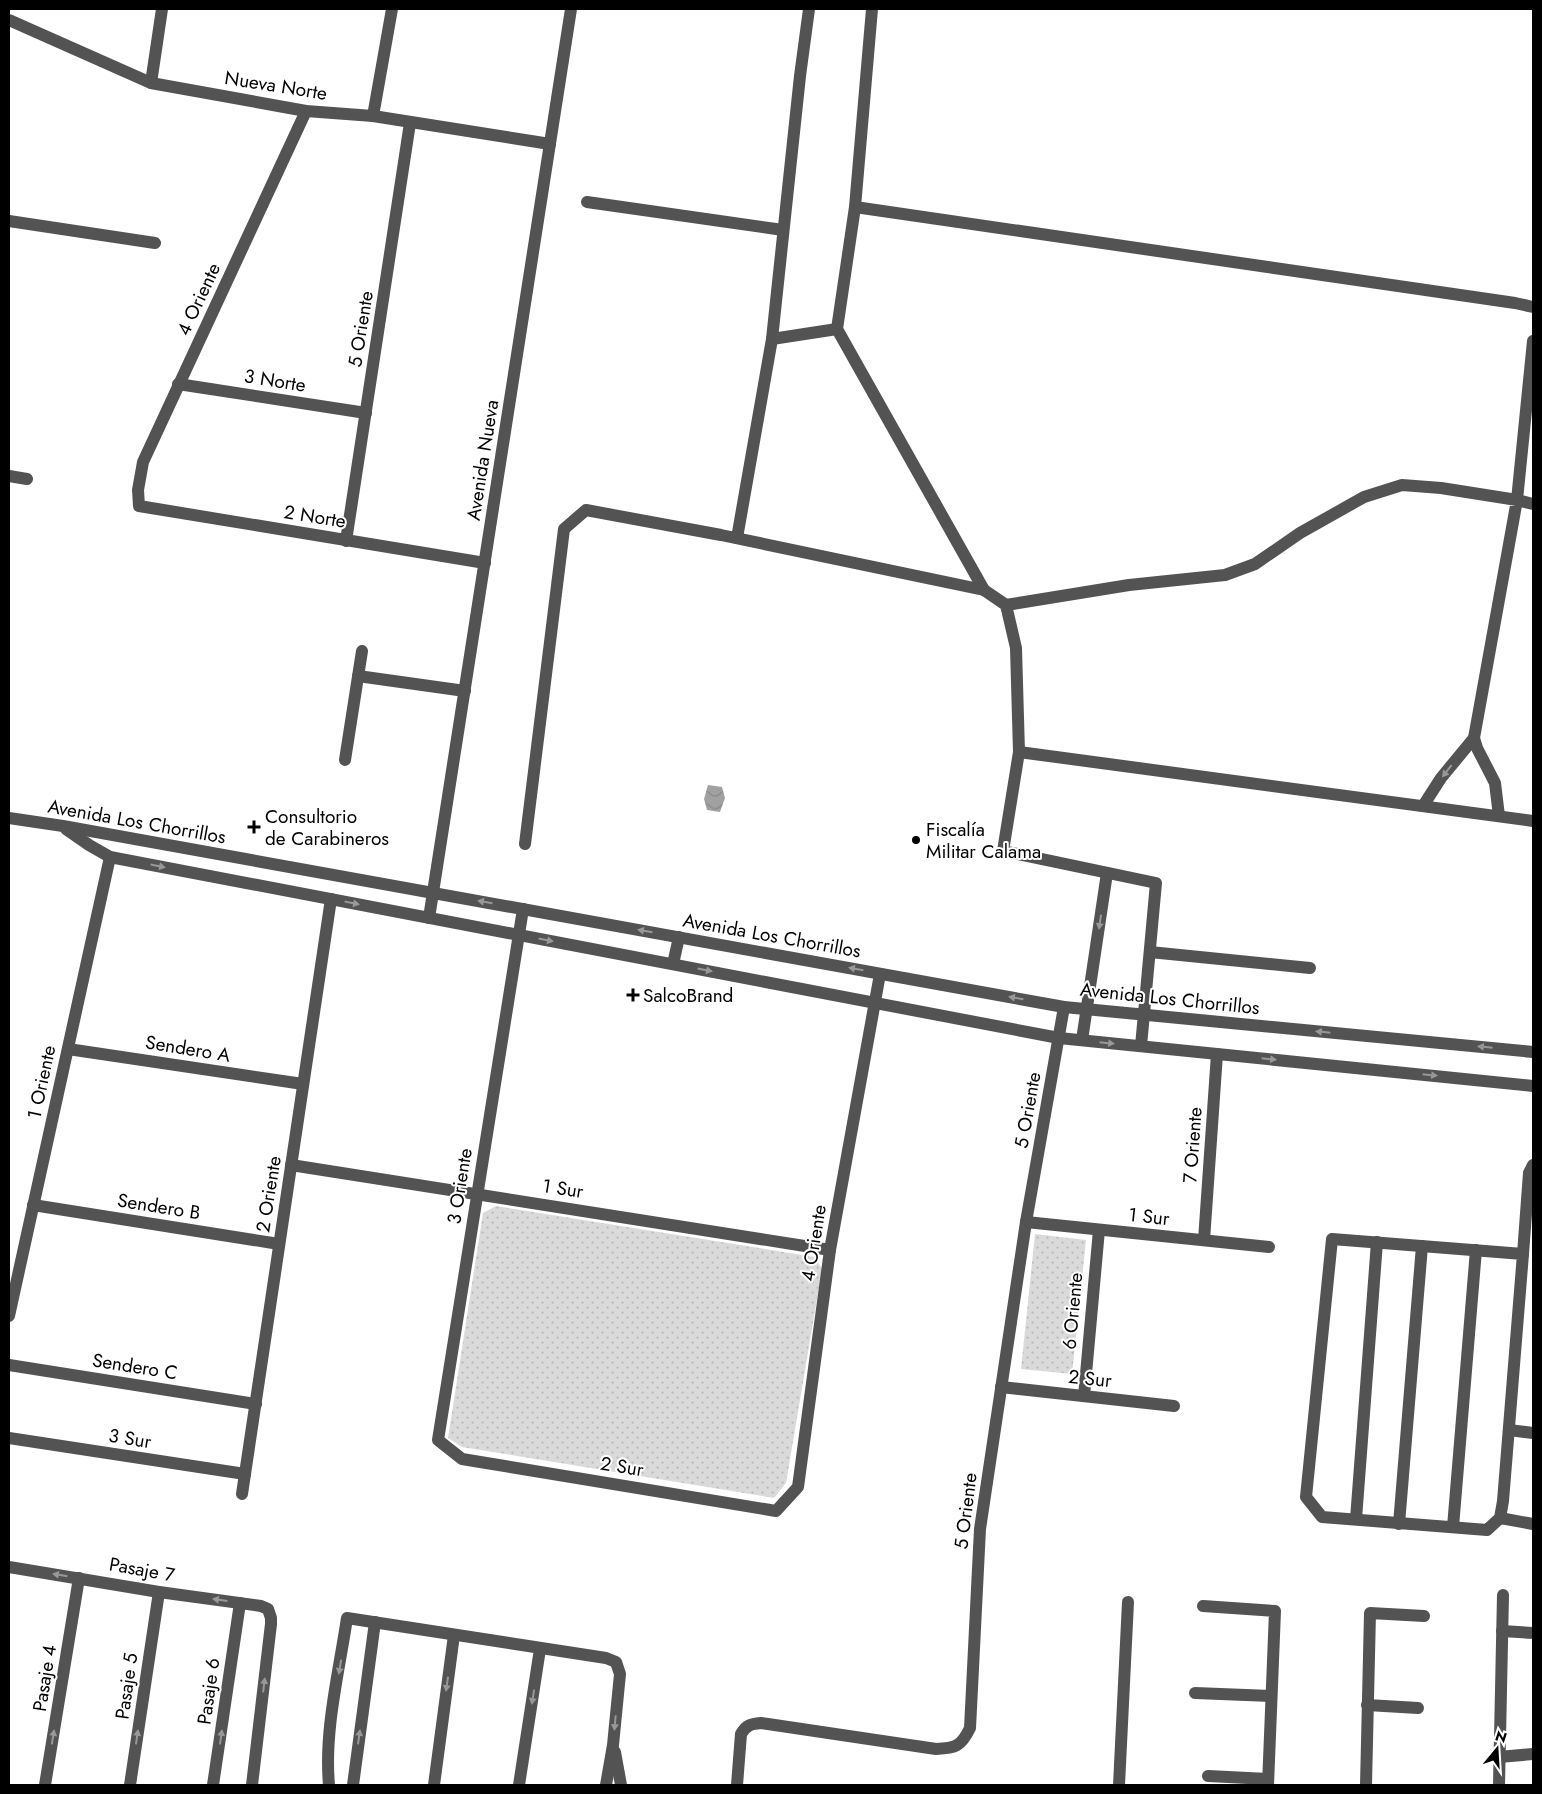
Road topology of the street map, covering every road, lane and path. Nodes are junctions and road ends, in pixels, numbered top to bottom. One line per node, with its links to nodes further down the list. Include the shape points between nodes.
1 (162, 9): 7 (street)
2 (392, 9): 9 (street)
3 (571, 9): 11 (street, Avenida Nueva)
4 (809, 9): 15 (street)
5 (872, 9): 13 (street)
6 (9, 20): 7 (street, Nueva Norte)
7 (151, 83): 8 (street, Nueva Norte)
8 (306, 111): 9 (street, Nueva Norte); 21 (street, 4 Oriente)
9 (373, 116): 10 (street, Nueva Norte)
10 (410, 123): 11 (street, Nueva Norte); 22 (street, 5 Oriente)
11 (550, 144): 30 (street, Avenida Nueva)
12 (587, 202): 15 (street)
13 (854, 207): 17 (street); 18 (street)
14 (9, 221): 16 (street)
15 (783, 230): 19 (street)
16 (155, 243)
17 (1533, 307)
18 (837, 328): 19 (street); 31 (street)
19 (772, 339): 28 (street)
20 (1533, 340): 25 (street)
21 (178, 384): 22 (street, 3 Norte); 27 (street, 4 Oriente, via 142,462)
22 (366, 412): 29 (street, 5 Oriente)
23 (9, 476): 24 (street)
24 (27, 479)
25 (1517, 500): 26 (street); 32 (street, via 1402,485 1364,497 1300,533 1255,564 1225,575 1129,585); 36 (street)
26 (1533, 504)
27 (139, 506): 29 (street, 2 Norte)
28 (737, 538): 31 (street); 44 (street, via 586,510 564,529)
29 (346, 541): 30 (street, 2 Norte)
30 (485, 563): 35 (street, Avenida Nueva)
31 (984, 590): 32 (street)
32 (1006, 605): 37 (street, via 1016,648)
33 (362, 651): 34 (street)
34 (358, 676): 35 (street); 38 (street)
35 (465, 690): 47 (street, Avenida Nueva)
36 (1474, 738): 39 (street, one-way to 39, via 1441,778); 40 (street, via 1495,782)
37 (1019, 752): 39 (street); 46 (street, via 1003,851)
38 (345, 760)
39 (1424, 806): 40 (street)
40 (1499, 816): 42 (street)
41 (9, 818): 43 (street, Avenida Los Chorrillos)
42 (1533, 821)
43 (63, 826): 45 (street); 47 (street, Avenida Los Chorrillos)
44 (525, 844)
45 (110, 857): 48 (street, one-way to 48); 64 (street, 1 Oriente)
46 (1107, 873): 53 (street, via 1156,883); 59 (street, one-way to 59)
47 (433, 893): 49 (street, Avenida Los Chorrillos, one-way to 47); 50 (street, Avenida Nueva)
48 (331, 899): 50 (street, one-way to 50); 67 (street, 2 Oriente)
49 (523, 909): 51 (street, 3 Oriente); 52 (street, Avenida Los Chorrillos, one-way to 49)
50 (429, 918): 51 (street)
51 (519, 935): 54 (street, one-way to 54); 71 (street, 3 Oriente)
52 (679, 937): 54 (street); 56 (street, Avenida Los Chorrillos, one-way to 52)
53 (1150, 952): 55 (street); 60 (street)
54 (673, 964): 57 (street, one-way to 57)
55 (1310, 968)
56 (880, 974): 57 (street, 4 Oriente); 58 (street, Avenida Los Chorrillos, one-way to 56)
57 (875, 1003): 61 (street); 80 (street, 4 Oriente)
58 (1064, 1007): 59 (street, Avenida Los Chorrillos); 61 (street, 5 Oriente)
59 (1088, 1009): 60 (street, Avenida Los Chorrillos); 62 (street)
60 (1144, 1014): 63 (street); 65 (street, Avenida Los Chorrillos, one-way to 60)
61 (1059, 1038): 62 (street); 73 (street, 5 Oriente)
62 (1082, 1040): 63 (street, one-way to 63)
63 (1141, 1046): 66 (street)
64 (68, 1049): 67 (street, Sendero A); 72 (street, 1 Oriente)
65 (1533, 1052)
66 (1217, 1054): 68 (street, one-way to 68); 75 (street, 7 Oriente)
67 (303, 1084): 69 (street, 2 Oriente)
68 (1533, 1086)
69 (291, 1165): 71 (street, 1 Sur); 77 (street, 2 Oriente)
70 (1533, 1165): 82 (street, via 1529,1173)
71 (477, 1193): 80 (street, 1 Sur); 92 (street, 3 Oriente, via 438,1440)
72 (33, 1205): 77 (street, Sendero B); 83 (street, 1 Oriente)
73 (1026, 1222): 74 (street, 1 Sur); 85 (street, 5 Oriente)
74 (1098, 1230): 75 (street, 1 Sur); 86 (street, 6 Oriente)
75 (1204, 1240): 79 (street, 1 Sur)
76 (1377, 1242): 78 (street); 97 (street); 97 (street, via 1332,1239 1306,1497 1322,1516)
77 (279, 1244): 87 (street, 2 Oriente)
78 (1422, 1246): 81 (street); 98 (street)
79 (1269, 1247)
80 (830, 1250): 95 (street, 4 Oriente, via 798,1487)
81 (1476, 1250): 82 (street); 100 (street)
82 (1523, 1254): 89 (street)
83 (9, 1316)
84 (9, 1365): 87 (street, Sendero C)
85 (1001, 1387): 86 (street, 2 Sur); 133 (street, 5 Oriente, via 980,1529 970,1728 964,1740 958,1746 936,1749 761,1723 749,1725 741,1734)
86 (1084, 1396): 88 (street, 2 Sur)
87 (256, 1404): 93 (street, 2 Oriente)
88 (1174, 1406)
89 (1509, 1430): 90 (street); 96 (street)
90 (1533, 1433)
91 (9, 1438): 93 (street, 3 Sur)
92 (462, 1459): 95 (street, 2 Sur)
93 (245, 1474): 94 (street, 2 Oriente)
94 (242, 1494)
95 (776, 1511)
96 (1500, 1518): 99 (street); 100 (street, via 1487,1530)
97 (1356, 1519): 98 (street)
98 (1398, 1524): 100 (street)
99 (1533, 1524)
100 (1453, 1527)
101 (9, 1567): 102 (street, Pasaje 7, one-way to 101)
102 (79, 1578): 103 (street, Pasaje 7); 123 (street, Pasaje 4, one-way to 102)
103 (159, 1592): 106 (street, Pasaje 7, one-way to 103); 124 (street, Pasaje 5, one-way to 103)
104 (1503, 1595): 110 (street)
105 (1128, 1602): 134 (street)
106 (240, 1603): 125 (street, Pasaje 6, one-way to 106); 126 (street, Pasaje 7, one-way to 106, via 272,1618 268,1609)
107 (1203, 1606): 115 (street, via 1275,1611)
108 (1424, 1616): 116 (street, via 1370,1613)
109 (375, 1622): 112 (street); 127 (street, one-way to 127, via 348,1618 329,1744); 128 (street, one-way to 109)
110 (1502, 1631): 111 (street); 120 (street)
111 (1533, 1633)
112 (454, 1636): 113 (street); 129 (street, one-way to 129)
113 (540, 1649): 118 (street, one-way to 118, via 616,1662 620,1674); 130 (street, one-way to 130)
114 (1195, 1693): 115 (street)
115 (1271, 1696): 122 (street)
116 (1367, 1706): 117 (street); 135 (street)
117 (1418, 1708)
118 (613, 1745): 131 (street); 132 (street)
119 (1533, 1754): 120 (street)
120 (1499, 1757): 136 (street)
121 (1208, 1776): 122 (street)
122 (1268, 1782)
123 (46, 1785)
124 (130, 1785)
125 (213, 1785)
126 (252, 1785)
127 (329, 1785)
128 (353, 1785)
129 (434, 1785)
130 (519, 1785)
131 (606, 1785)
132 (621, 1785)
133 (737, 1785)
134 (1119, 1785)
135 (1366, 1785)
136 (1498, 1785)

